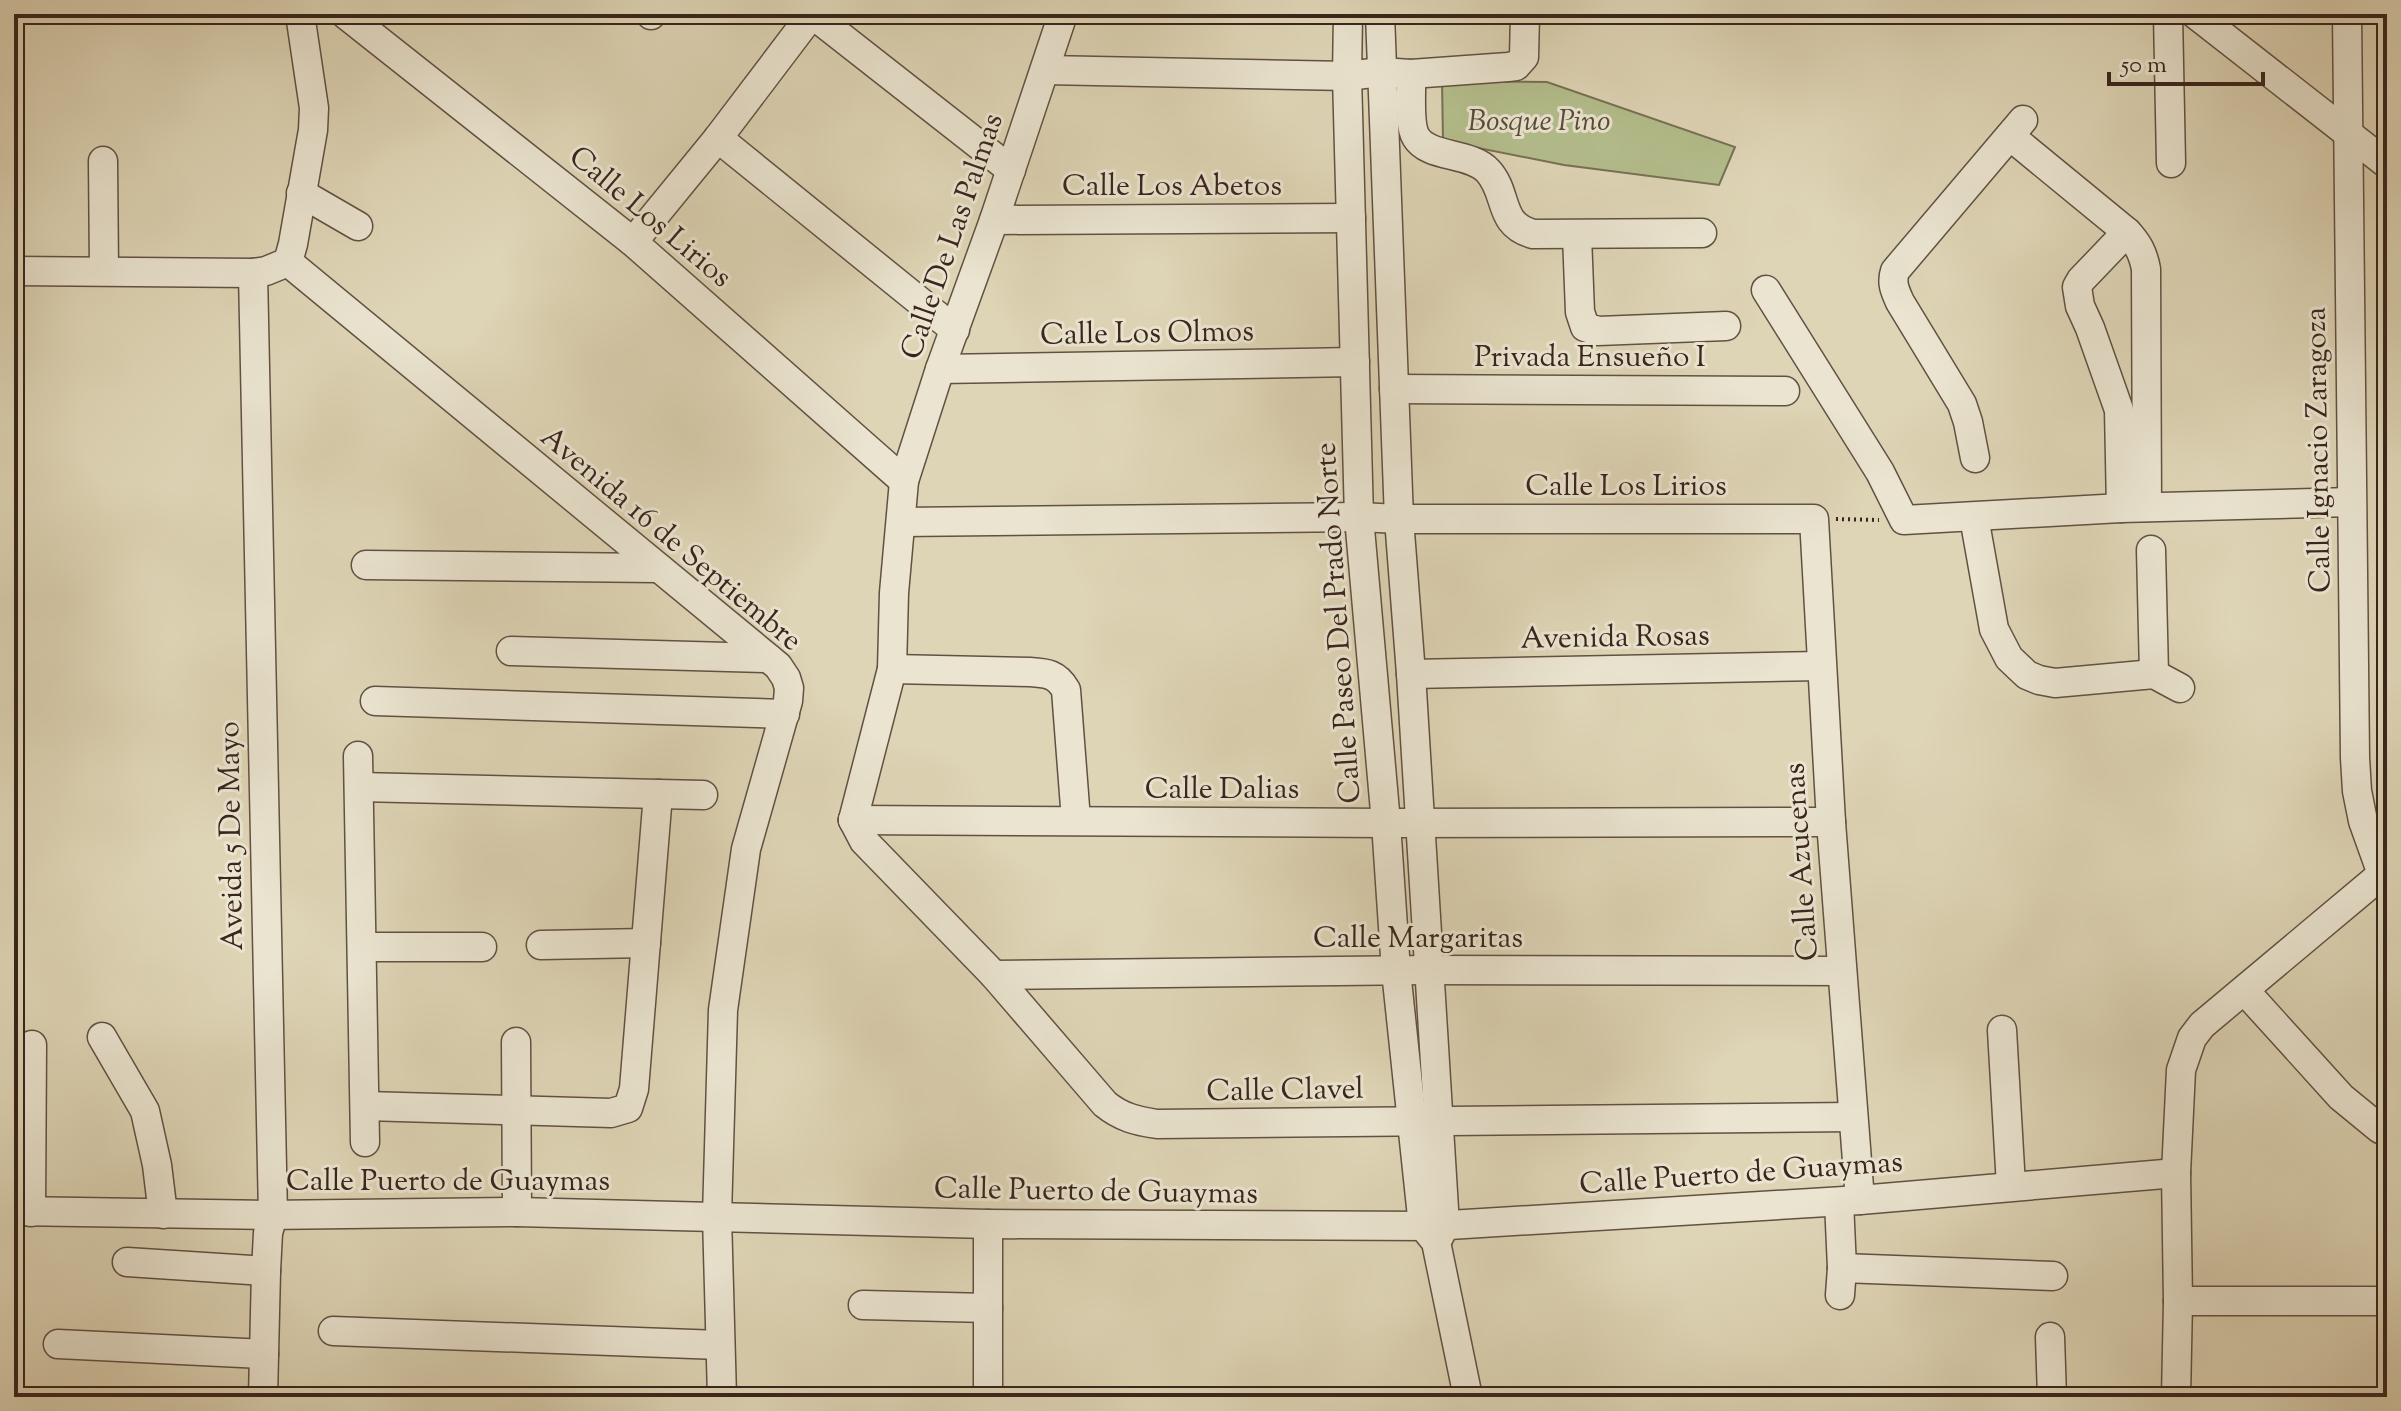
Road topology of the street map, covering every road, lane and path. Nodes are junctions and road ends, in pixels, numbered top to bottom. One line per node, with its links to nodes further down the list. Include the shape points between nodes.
1 (300, 14): 21 (street, via 314,108)
2 (345, 14): 28 (street, Calle Los Lirios)
3 (812, 14): 16 (street); 20 (street)
4 (1348, 14): 14 (street, Calle Paseo Del Prado Norte)
5 (1380, 14): 12 (street, Calle Paseo Del Prado Norte)
6 (1525, 14): 13 (street, via 1524,57 1516,66)
7 (2168, 14): 18 (street)
8 (2195, 14): 15 (street)
9 (2347, 14): 15 (street, Calle Ignacio Zaragoza)
10 (1059, 16): 11 (street, Calle De Las Palmas)
11 (1045, 70): 14 (street); 20 (street, Calle De Las Palmas)
12 (1381, 72): 13 (street); 14 (street); 38 (street, Calle Paseo Del Prado Norte)
13 (1411, 74): 27 (street, via 1417,139 1489,172 1515,227 1533,234)
14 (1347, 76): 22 (street, Calle Paseo Del Prado Norte)
15 (2348, 134): 19 (street); 43 (street, Calle Ignacio Zaragoza)
16 (718, 138): 28 (street); 35 (street)
17 (103, 161): 31 (street)
18 (2171, 163)
19 (2387, 164)
20 (1011, 170): 23 (street, Calle De Las Palmas)
21 (301, 193): 24 (street); 29 (street)
22 (1351, 218): 23 (street, Calle Los Abetos); 36 (street, Calle Paseo Del Prado Norte)
23 (994, 220): 35 (street, Calle De Las Palmas)
24 (358, 226)
25 (2127, 232): 40 (street, via 2141,250 2146,269); 40 (street, via 2077,287 2113,388); 41 (street, via 2017,128 1895,271 1893,285 1900,302 1962,404)
26 (1702, 233): 27 (street)
27 (1577, 236): 34 (street, via 1585,327 1598,331)
28 (633, 242): 42 (street, Calle Los Lirios)
29 (288, 262): 32 (street); 53 (street, Avenida 16 de Septiembre)
30 (14, 271): 31 (street)
31 (104, 271): 32 (street)
32 (253, 273): 99 (street, Aveida 5 De Mayo)
33 (1766, 290): 49 (street, via 1880,472)
34 (1726, 326)
35 (955, 330): 37 (street, Calle De Las Palmas)
36 (1355, 362): 37 (street, Calle Los Olmos); 45 (street, Calle Paseo Del Prado Norte)
37 (940, 369): 42 (street, Calle De Las Palmas)
38 (1394, 389): 39 (street, Privada Ensueño I); 47 (street, Calle Paseo Del Prado Norte)
39 (1785, 391)
40 (2133, 424): 44 (street)
41 (1975, 458)
42 (904, 481): 50 (street, Calle De Las Palmas)
43 (2351, 502): 44 (street); 72 (street, Calle Ignacio Zaragoza, via 2357,791)
44 (2134, 507): 46 (street)
45 (1359, 517): 47 (street, Calle Los Lirios); 50 (street, Calle Los Lirios); 70 (street, Calle Paseo Del Prado Norte)
46 (1974, 517): 49 (street); 59 (street, via 1994,629 2009,658 2027,675 2055,683)
47 (1399, 519): 48 (street, Calle Los Lirios); 58 (street, Calle Paseo Del Prado Norte)
48 (1814, 519): 49 (path); 56 (street, Calle Azucenas)
49 (1904, 520)
50 (901, 522): 57 (street, Calle De Las Palmas)
51 (2151, 550): 59 (street)
52 (366, 565): 53 (street)
53 (659, 568): 55 (street, Avenida 16 de Septiembre)
54 (511, 651): 55 (street)
55 (768, 658): 62 (street, Avenida 16 de Septiembre, via 786,678)
56 (1821, 666): 58 (street, Avenida Rosas); 69 (street, Calle Azucenas)
57 (892, 669): 67 (street, Calle De Las Palmas); 68 (street, via 1056,677 1066,690)
58 (1411, 674): 71 (street, Calle Paseo Del Prado Norte)
59 (2154, 674): 60 (street)
60 (2180, 688)
61 (375, 701): 62 (street)
62 (785, 714): 100 (street, Avenida 16 de Septiembre, via 746,849 729,958)
63 (358, 756): 64 (street)
64 (359, 787): 65 (street); 75 (street)
65 (658, 794): 66 (street); 73 (street)
66 (703, 795)
67 (853, 820): 68 (street, Calle Dalias); 80 (street, Calle Clavel, via 864,841)
68 (1076, 820): 70 (street, Calle Dalias)
69 (1831, 822): 71 (street, Calle Dalias); 79 (street, Calle Azucenas)
70 (1386, 823): 71 (street, Calle Dalias); 78 (street, Calle Paseo Del Prado Norte)
71 (1419, 823): 77 (street, Calle Paseo Del Prado Norte)
72 (2385, 875): 81 (street)
73 (646, 943): 74 (street); 88 (street, via 628,1108 611,1113)
74 (541, 945)
75 (362, 947): 76 (street); 86 (street)
76 (482, 947)
77 (1428, 970): 78 (street, Calle Margaritas); 79 (street, Calle Margaritas); 90 (street, Calle Paseo Del Prado Norte)
78 (1396, 971): 80 (street, Calle Margaritas); 90 (street, Calle Paseo Del Prado Norte)
79 (1842, 971): 89 (street, Calle Azucenas)
80 (994, 975): 90 (street, Calle Clavel, via 1118,1115 1157,1124)
81 (2245, 991): 91 (street, via 2341,1097); 93 (street, via 2202,1025 2186,1053)
82 (2002, 1030): 94 (street)
83 (102, 1037): 98 (street, via 145,1111)
84 (516, 1042): 88 (street)
85 (32, 1045): 87 (street)
86 (365, 1106): 88 (street); 92 (street)
87 (22, 1112): 96 (street)
88 (516, 1112): 97 (street)
89 (1852, 1117): 90 (street, Calle Clavel); 95 (street, Calle Azucenas)
90 (1424, 1121): 102 (street, Calle Paseo Del Prado Norte)
91 (2380, 1129)
92 (365, 1142)
93 (2176, 1173): 94 (street, Calle Puerto de Guaymas); 106 (street)
94 (2011, 1186): 95 (street, Calle Puerto de Guaymas)
95 (1850, 1201): 102 (street, Calle Puerto de Guaymas); 105 (street, Calle Azucenas, via 1841,1282)
96 (23, 1211): 98 (street, Calle Puerto de Guaymas)
97 (517, 1212): 99 (street, Calle Puerto de Guaymas); 100 (street, Calle Puerto de Guaymas)
98 (163, 1214): 99 (street, Calle Puerto de Guaymas)
99 (273, 1215): 104 (street, Aveida 5 De Mayo)
100 (717, 1216): 101 (street, Calle Puerto de Guaymas); 113 (street, Avenida 16 de Septiembre)
101 (988, 1224): 102 (street, Calle Puerto de Guaymas); 109 (street)
102 (1435, 1231): 118 (street, Calle Paseo Del Prado Norte)
103 (127, 1262): 104 (street)
104 (266, 1271): 114 (street, Aveida 5 De Mayo)
105 (2053, 1276)
106 (2178, 1301): 107 (street); 120 (street)
107 (2387, 1301)
108 (863, 1305): 109 (street)
109 (988, 1308): 117 (street)
110 (333, 1331): 113 (street)
111 (2050, 1337): 119 (street)
112 (58, 1344): 114 (street)
113 (720, 1345): 116 (street, Avenida 16 de Septiembre)
114 (264, 1354): 115 (street, Aveida 5 De Mayo)
115 (263, 1397)
116 (722, 1397)
117 (988, 1397)
118 (1468, 1397)
119 (2052, 1397)
120 (2176, 1397)

